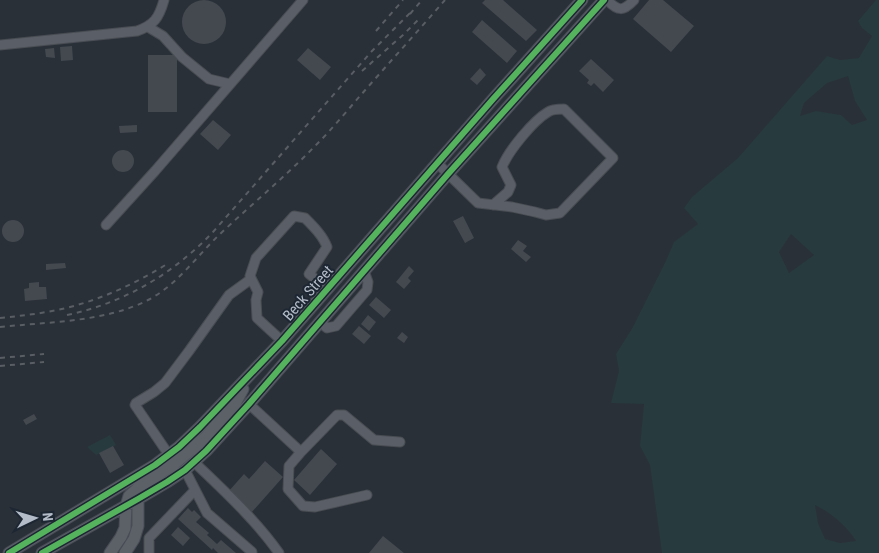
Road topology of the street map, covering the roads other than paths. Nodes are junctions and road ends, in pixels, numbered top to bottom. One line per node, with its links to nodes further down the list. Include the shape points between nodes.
1 (164, 0): 6 (lane, via 160,12)
2 (303, 0): 8 (lane)
3 (582, 0): 9 (main road, Beck Street)
4 (605, 0): 5 (lane, via 614,8 627,7); 10 (main road, Beck Street)
5 (634, 0)
6 (148, 27): 7 (lane, via 137,31); 8 (lane, via 163,36 209,79)
7 (0, 45)
8 (230, 84): 12 (lane)
9 (437, 163): 10 (lane); 14 (main road, Beck Street)
10 (448, 174): 11 (lane, via 478,203); 17 (main road, Beck Street)
11 (493, 205): 11 (lane, via 546,215 560,213 613,158 564,109 550,110 506,158 502,167 511,185)
12 (106, 224)
13 (251, 279): 14 (lane, via 256,258 294,216 306,218 324,241 327,248 310,274); 15 (lane, via 258,292 257,318); 20 (lane, via 229,295 164,383 136,403)
14 (328, 289): 15 (main road, Beck Street)
15 (282, 341): 16 (main road, Beck Street)
16 (249, 377): 20 (main road, Beck Street); 26 (main road, via 233,407 216,426 173,465 134,491)
17 (249, 404): 19 (lane); 21 (main road, Beck Street)
18 (400, 442): 19 (lane, via 374,440 344,415 337,415)
19 (301, 452): 24 (lane, via 289,466 288,489 303,506 314,507)
20 (169, 455): 28 (main road, Beck Street)
21 (194, 462): 22 (main road, Beck Street); 33 (lane, via 238,504)
22 (185, 470): 23 (lane); 25 (main road, Beck Street)
23 (195, 490): 27 (lane, via 207,513); 32 (lane, via 149,538)
24 (367, 495)
25 (138, 499): 26 (main road, Beck Street); 31 (main road, via 138,526)
26 (126, 506): 29 (main road, Beck Street); 30 (main road, via 125,528)
27 (252, 552)
28 (9, 553)
29 (42, 553)
30 (110, 553)
31 (125, 553)
32 (149, 553)
33 (279, 553)

